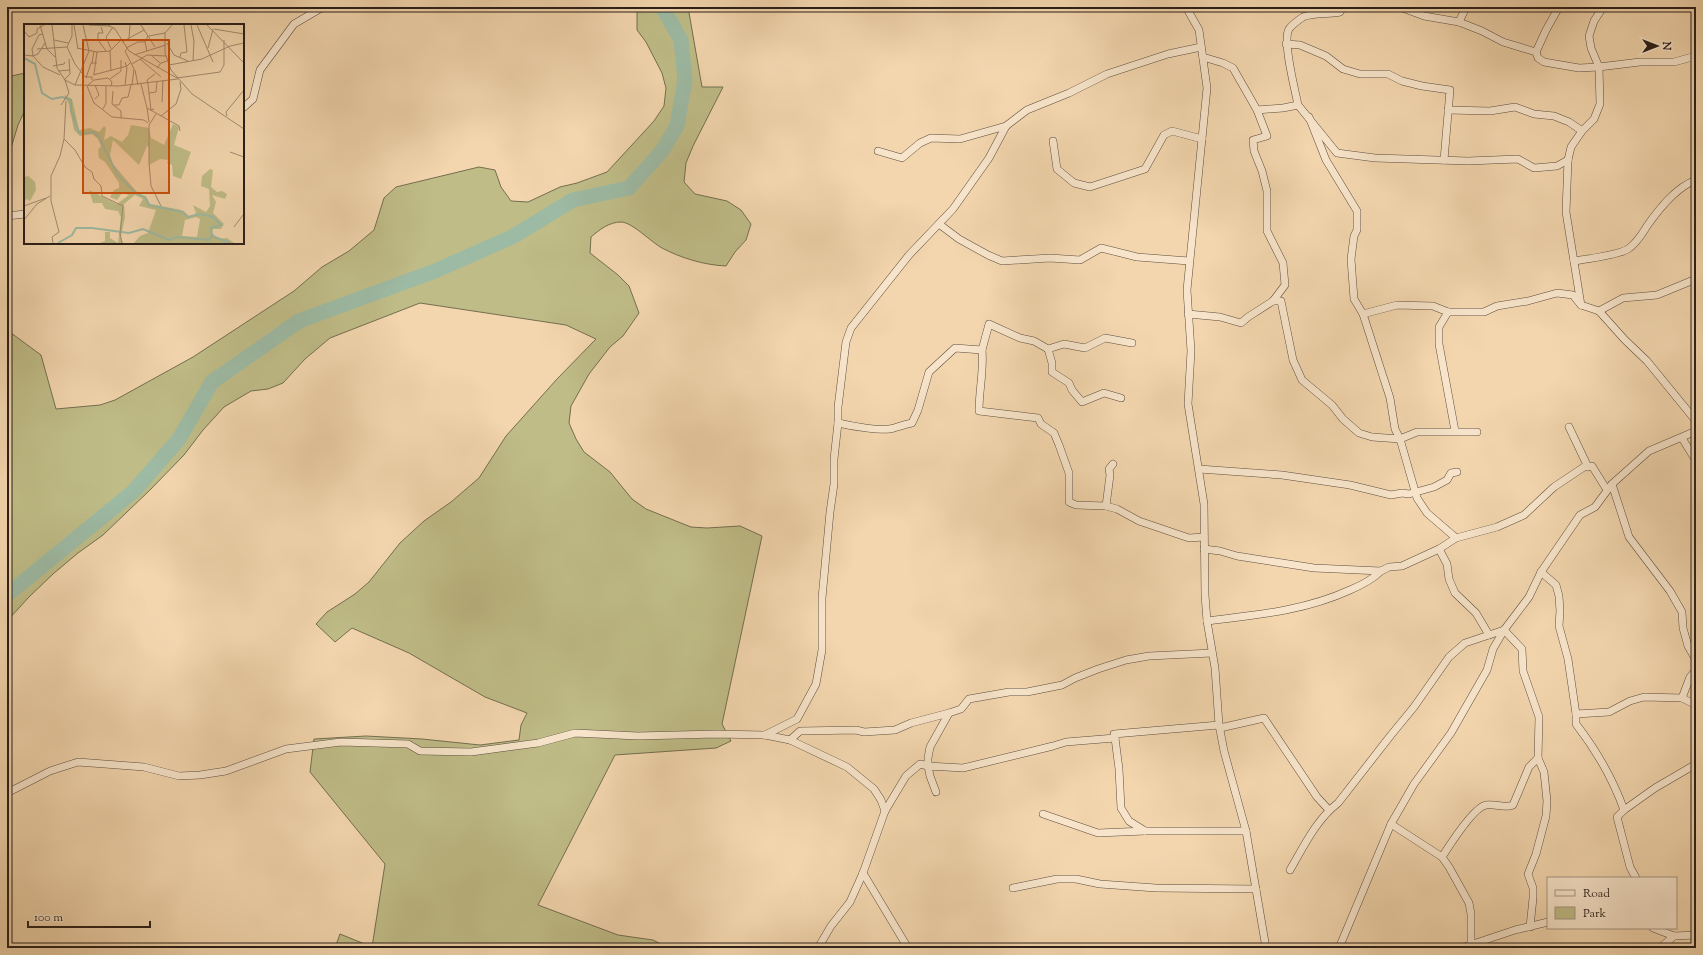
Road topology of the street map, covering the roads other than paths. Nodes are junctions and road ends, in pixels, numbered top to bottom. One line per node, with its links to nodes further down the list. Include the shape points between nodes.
1 (323, 7): 16 (street, via 294,24 260,70 253,99)
2 (1186, 7): 10 (street, via 1199,30)
3 (1343, 7): 9 (street, via 1340,12 1304,17 1289,29)
4 (1400, 7): 8 (street, via 1424,16)
5 (1466, 7): 8 (street)
6 (1559, 7): 11 (street)
7 (1603, 7): 14 (street, via 1594,21 1589,36)
8 (1459, 22): 11 (street, via 1503,42)
9 (1286, 44): 15 (street); 18 (street, via 1300,45 1326,56 1343,69 1360,74 1388,74 1402,81 1450,90)
10 (1201, 47): 13 (street); 20 (street, via 1168,54 1107,74 1070,93 1027,110)
11 (1536, 52): 14 (street, via 1538,58 1544,62 1579,68)
12 (1696, 56): 14 (street, via 1674,62 1640,62)
13 (1204, 57): 17 (street, via 1233,68); 22 (street, via 1207,88)
14 (1599, 67): 21 (street, via 1600,104 1594,119)
15 (1298, 105): 17 (street); 19 (street)
16 (244, 107)
17 (1257, 110): 34 (street, via 1267,136 1253,140 1254,150 1267,191 1267,231 1283,263 1285,285)
18 (1448, 110): 21 (street, via 1490,111 1515,107 1534,114 1554,116); 25 (street)
19 (1309, 117): 25 (street, via 1338,153 1375,158); 39 (street, via 1326,160 1357,211 1357,230 1351,259 1354,299)
20 (1006, 126): 24 (street, via 960,139 931,138 920,143 902,158); 30 (street, via 989,158 953,209)
21 (1582, 131): 26 (street, via 1571,147)
22 (1202, 139): 23 (street, via 1172,131 1164,135 1145,169 1090,186 1074,183 1057,169); 32 (street)
23 (1053, 141)
24 (878, 151)
25 (1444, 160): 26 (street, via 1518,159 1534,168 1557,166)
26 (1568, 160): 31 (street, via 1566,212)
27 (1696, 180): 31 (street, via 1689,182 1674,195 1627,250)
28 (24, 214): 29 (street)
29 (7, 216)
30 (939, 224): 32 (street, via 1002,261 1050,258 1080,260 1101,248 1137,257); 45 (street, via 909,255 851,328 846,342)
31 (1574, 261): 35 (street)
32 (1189, 262): 38 (street)
33 (1696, 279): 36 (street, via 1657,295 1624,298)
34 (1273, 301): 38 (street, via 1241,323 1220,317); 51 (street, via 1281,301 1293,360 1302,380 1332,405 1358,433)
35 (1581, 305): 36 (street); 37 (street, via 1573,295 1557,293 1497,306 1484,312)
36 (1599, 311): 44 (street, via 1624,340 1647,361)
37 (1448, 312): 39 (street, via 1433,306 1397,305); 47 (street, via 1439,327 1438,344)
38 (1188, 314): 55 (street, via 1191,351 1188,404)
39 (1363, 314): 51 (street, via 1390,398 1395,429)
40 (1132, 343): 41 (street, via 1105,338 1085,348 1064,344)
41 (1048, 348): 42 (street, via 989,324); 43 (street, via 1052,372 1069,383 1082,402 1104,393)
42 (982, 350): 45 (street, via 955,348 929,372 912,423 899,425 894,429 862,428); 60 (street, via 979,411 1038,418 1041,424 1054,433 1059,445 1069,473 1069,502 1076,505)
43 (1121, 398)
44 (1696, 421)
45 (838, 423): 78 (street, via 822,598 822,650 816,684 797,719)
46 (1569, 427): 54 (street)
47 (1455, 431): 49 (street); 51 (street, via 1417,432)
48 (1696, 431): 50 (street)
49 (1477, 432)
50 (1682, 438): 52 (street); 57 (street, via 1649,451)
51 (1400, 439): 59 (street)
52 (1696, 461)
53 (1113, 464): 60 (street, via 1109,469)
54 (1588, 467): 58 (street, via 1592,466); 62 (street, via 1554,487 1524,515 1497,527)
55 (1199, 469): 59 (street, via 1282,474 1350,485 1391,495); 61 (street, via 1204,504)
56 (1457, 472): 59 (street, via 1451,473 1447,480 1434,487)
57 (1612, 484): 58 (street); 71 (street, via 1629,537 1682,612 1688,646)
58 (1607, 490): 66 (street, via 1595,507 1580,515)
59 (1415, 491): 62 (street, via 1427,513)
60 (1106, 506): 61 (street, via 1139,521 1189,538)
61 (1204, 537): 63 (street)
62 (1456, 538): 64 (street)
63 (1204, 549): 65 (street, via 1314,568); 67 (street)
64 (1439, 549): 65 (street, via 1402,566 1389,567); 69 (street, via 1447,564 1455,593 1476,613)
65 (1381, 571): 67 (street, via 1372,580 1344,593 1301,608)
66 (1541, 572): 68 (street, via 1529,597); 76 (street, via 1556,585 1559,596 1559,626 1568,659)
67 (1207, 620): 70 (street)
68 (1504, 630): 69 (street); 81 (street, via 1522,649 1523,671 1539,717); 90 (street, via 1493,649 1487,670 1451,733 1414,784)
69 (1489, 635): 86 (street, via 1465,643 1449,657 1414,707 1338,803)
70 (1212, 653): 75 (street, via 1149,656 1126,660 1086,673 1062,685 969,699 961,708); 77 (street)
71 (1696, 660)
72 (1696, 670): 73 (street, via 1690,677)
73 (1682, 698): 74 (street); 76 (street, via 1644,697 1609,712)
74 (1696, 705)
75 (949, 713): 80 (street, via 895,730 800,731); 83 (street, via 930,748)
76 (1576, 714): 87 (street, via 1576,724 1613,781)
77 (1220, 726): 79 (street, via 1114,734); 86 (street, via 1264,718 1317,797); 92 (street, via 1224,751)
78 (765, 735): 80 (street); 85 (street, via 638,736 575,733 538,743 471,752 420,751 408,744 341,742 286,749 226,771 179,776 144,767 78,762 50,771)
79 (1115, 738): 83 (street, via 1066,742 963,768); 91 (street, via 1121,808 1129,821)
80 (790, 740): 88 (street, via 847,768 874,789)
81 (1538, 758): 93 (street, via 1529,767 1514,805 1486,805 1477,810); 100 (street, via 1544,772 1547,801 1546,816 1528,874 1533,888)
82 (1696, 764): 87 (street)
83 (928, 766): 84 (street); 88 (street, via 920,764 906,776)
84 (936, 792)
85 (7, 793)
86 (1329, 810): 94 (street)
87 (1624, 810): 96 (street, via 1617,817 1630,867)
88 (885, 811): 95 (street)
89 (1043, 814): 91 (street, via 1098,834)
90 (1391, 824): 93 (street); 108 (street)
91 (1145, 831): 92 (street)
92 (1246, 831): 98 (street)
93 (1442, 857): 104 (street, via 1469,903)
94 (1290, 870)
95 (864, 873): 105 (street, via 850,902); 106 (street)
96 (1635, 877)
97 (1013, 888): 98 (street, via 1057,879 1076,879 1100,884 1156,888)
98 (1256, 889): 107 (street)
99 (1547, 922): 100 (street)
100 (1530, 927): 104 (street)
101 (1656, 929): 103 (street)
102 (1696, 935): 103 (street)
103 (1674, 936): 110 (street)
104 (1471, 944): 109 (street)
105 (818, 948)
106 (908, 948)
107 (1266, 948)
108 (1339, 948)
109 (1461, 948)
110 (1660, 948)

